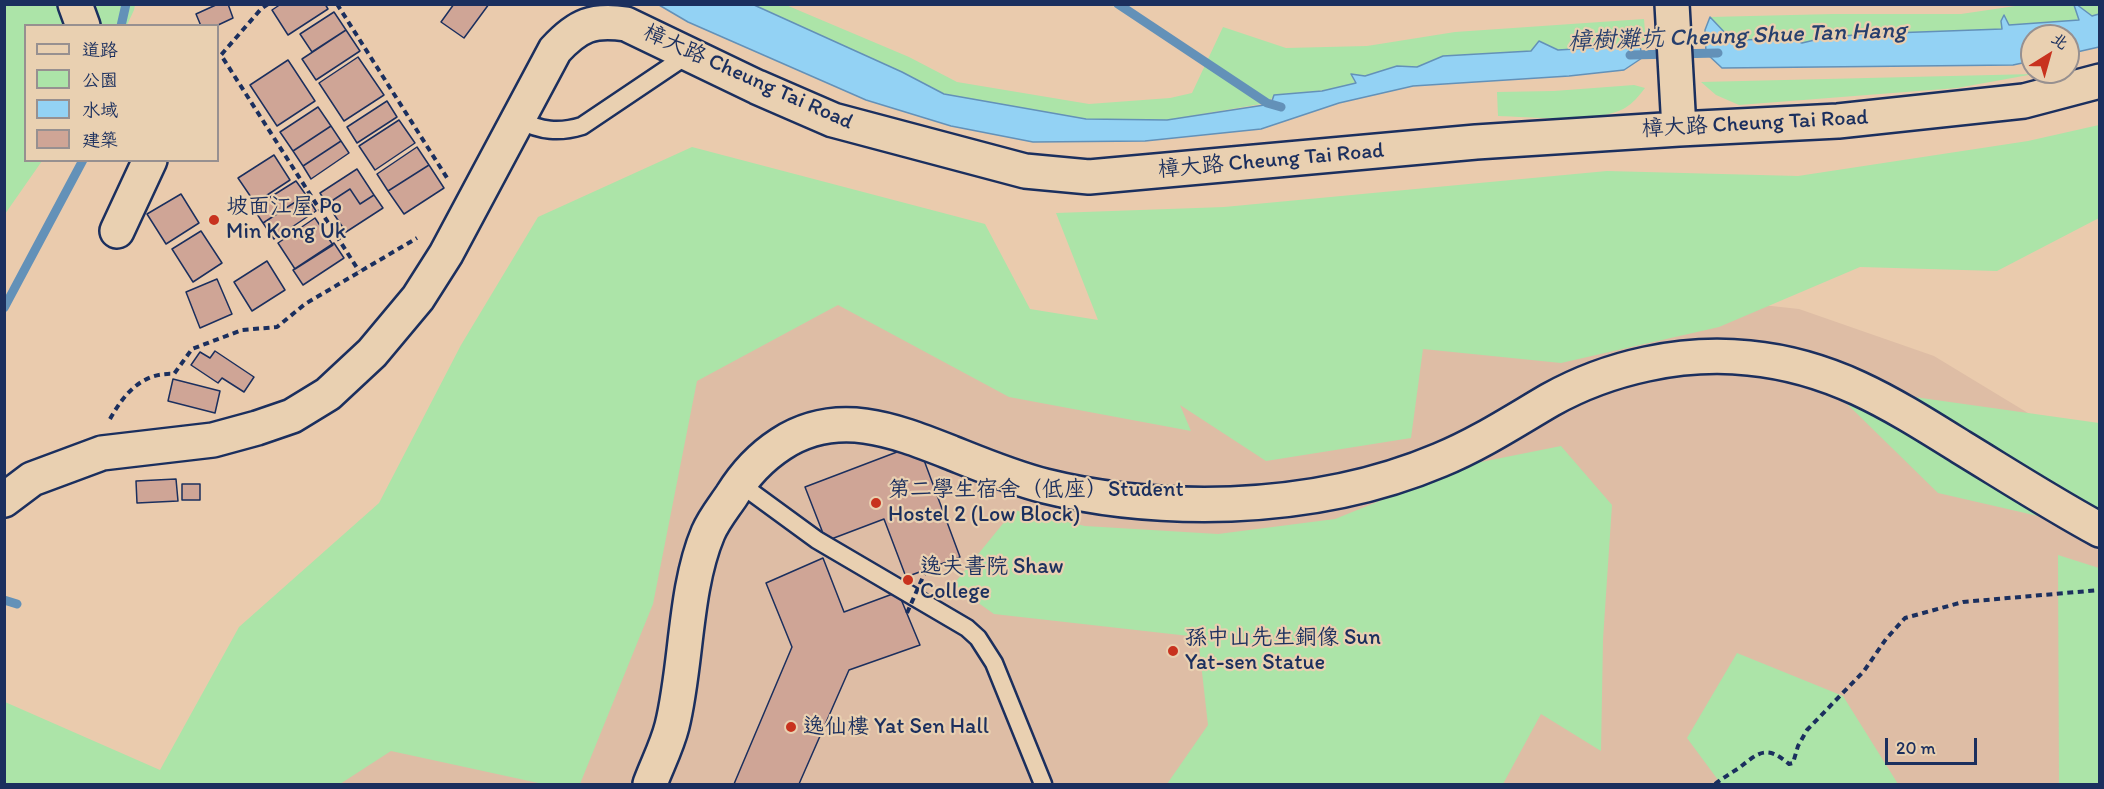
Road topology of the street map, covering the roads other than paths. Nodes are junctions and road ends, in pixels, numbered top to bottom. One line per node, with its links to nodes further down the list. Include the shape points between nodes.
1 (75, 4): 4 (street)
2 (1672, 4): 8 (street)
3 (602, 12): 5 (street, 樟大路 Cheung Tai Road, via 606,21 626,24); 7 (street, 樟大路 Cheung Tai Road, via 568,35 555,50)
4 (82, 24)
5 (689, 54): 7 (lane, via 582,126 550,131); 8 (street, 樟大路 Cheung Tai Road, via 832,120 1025,171 1089,177 1476,142)
6 (2100, 81): 8 (street, 樟大路 Cheung Tai Road, via 2024,101 1838,122)
7 (519, 120): 12 (street, 樟大路 Cheung Tai Road, via 446,254 418,297 372,353 328,394 292,416 213,440 102,453 32,478)
8 (1679, 129)
9 (149, 162): 10 (street)
10 (117, 231)
11 (739, 483): 13 (street, via 778,445 794,436 848,424 888,429 1019,479 1085,495 1203,505 1274,501 1346,490 1404,475 1479,442 1552,399 1622,371 1708,356 1744,357 1806,368 1877,396); 14 (street, via 705,542 696,575 672,728); 15 (lane, via 817,540 978,638 994,663)
12 (4, 500)
13 (2100, 530)
14 (650, 784)
15 (1043, 784)

